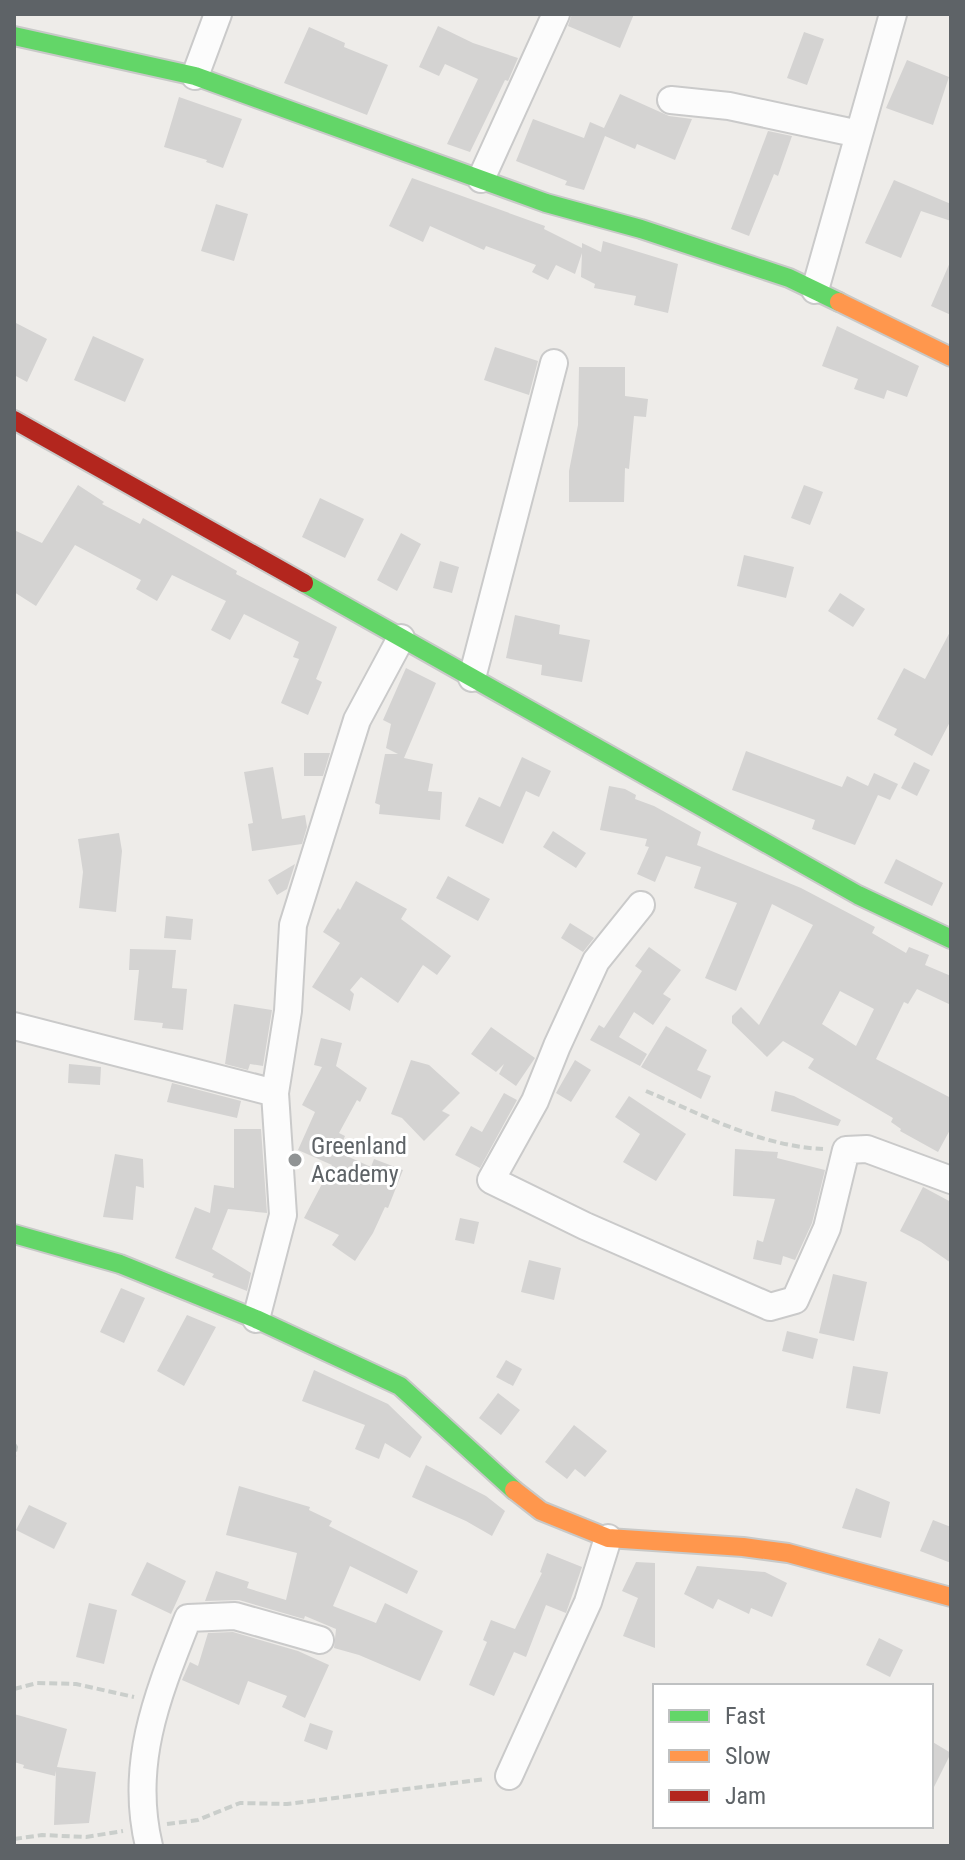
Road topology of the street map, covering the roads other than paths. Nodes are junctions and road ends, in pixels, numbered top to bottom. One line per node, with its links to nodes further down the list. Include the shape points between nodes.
1 (218, 14): 5 (street)
2 (556, 14): 8 (street)
3 (893, 14): 7 (street)
4 (14, 36): 5 (street)
5 (195, 76): 8 (street)
6 (671, 100): 7 (street, via 729,106)
7 (859, 134): 9 (street)
8 (481, 179): 9 (street)
9 (815, 290): 10 (street)
10 (951, 357)
11 (554, 363): 14 (street)
12 (14, 420): 13 (street)
13 (401, 638): 14 (street); 18 (street, via 357,720 293,925 288,1011)
14 (472, 678): 16 (street, via 858,895)
15 (641, 905): 19 (street, via 596,961 535,1101 491,1180 770,1307 795,1300 827,1228 846,1150 867,1149)
16 (951, 939)
17 (14, 1026): 18 (street)
18 (275, 1093): 21 (street, via 283,1215)
19 (951, 1180)
20 (14, 1234): 21 (street, via 120,1264)
21 (256, 1319): 22 (street, via 400,1386 541,1511)
22 (608, 1538): 23 (street, via 788,1553); 25 (street, via 588,1602)
23 (951, 1597)
24 (320, 1640): 26 (street, via 235,1616 188,1618 156,1699 143,1768)
25 (509, 1776)
26 (147, 1836)

